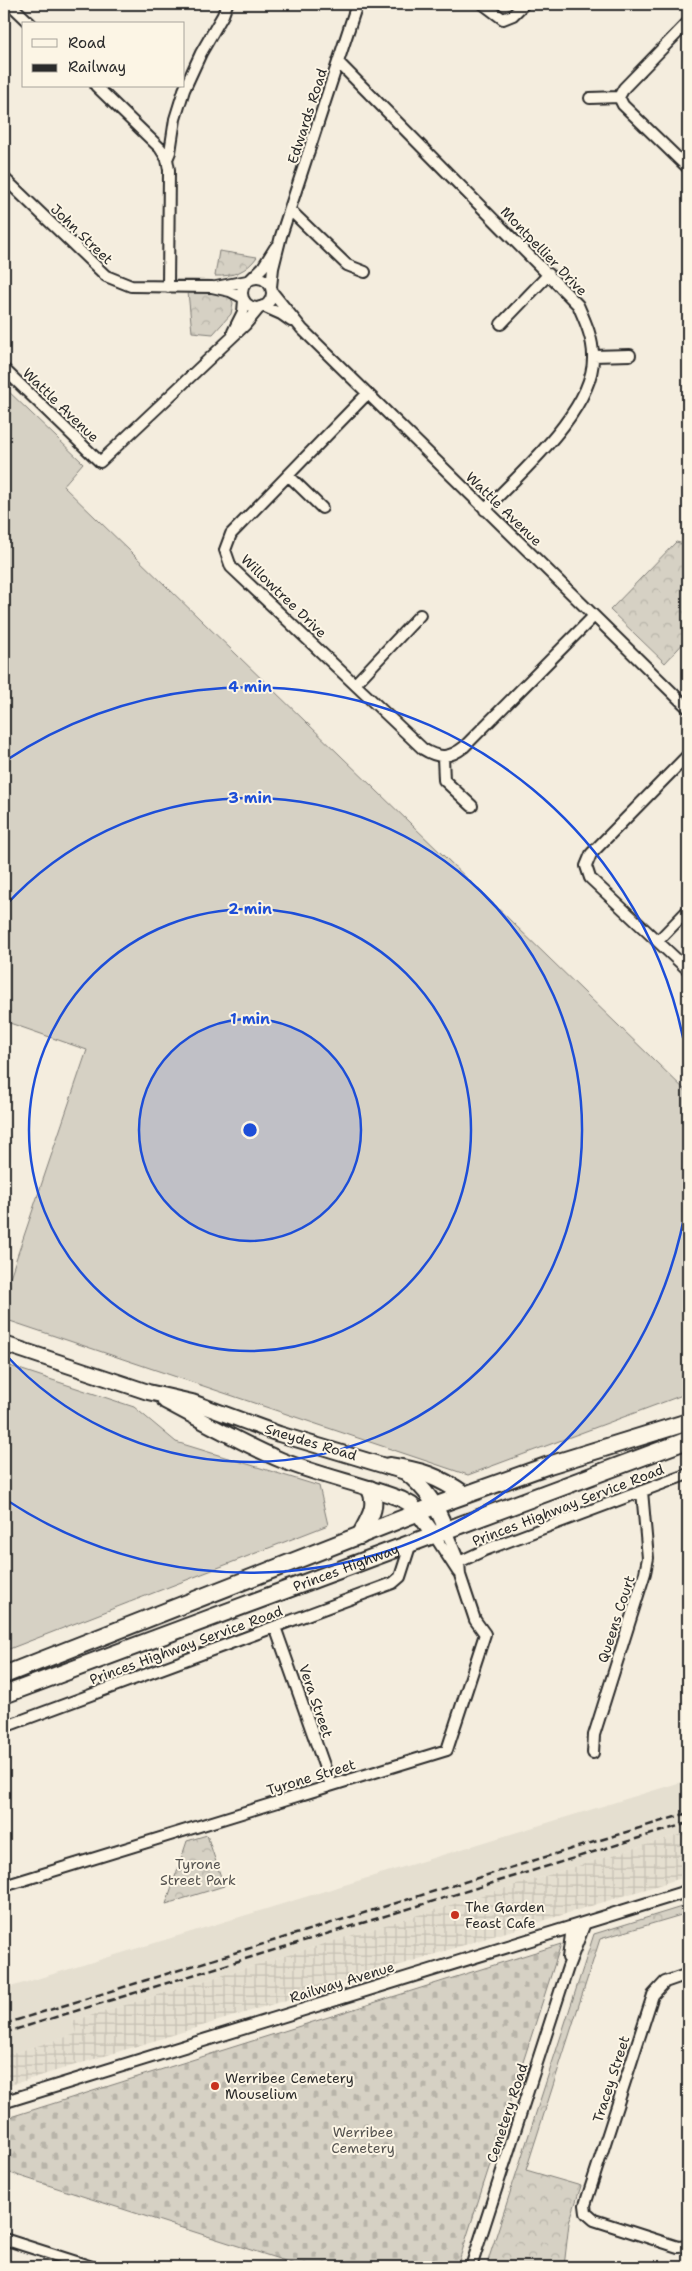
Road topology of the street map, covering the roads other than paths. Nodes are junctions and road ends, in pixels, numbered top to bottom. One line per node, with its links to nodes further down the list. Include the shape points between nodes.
1 (10, 4): 6 (street)
2 (227, 4): 11 (street)
3 (357, 4): 8 (street, Edwards Road)
4 (483, 4): 5 (street, via 503,19 513,15)
5 (524, 4)
6 (29, 22)
7 (688, 22): 12 (street)
8 (339, 63): 17 (street, Edwards Road); 20 (street, Montpellier Drive)
9 (98, 88): 14 (street, via 160,148)
10 (185, 88): 14 (street)
11 (185, 88)
12 (619, 97): 13 (street); 15 (street, via 623,105)
13 (590, 98)
14 (167, 159): 22 (street)
15 (688, 168)
16 (4, 178): 22 (street, John Street, via 106,276 131,286)
17 (290, 210): 18 (street, Edwards Road); 19 (street, via 347,265)
18 (282, 236): 21 (street, Edwards Road, via 263,267); 24 (street, Edwards Road)
19 (365, 272)
20 (549, 274): 27 (street); 31 (street, Montpellier Drive, via 578,305 589,330)
21 (249, 280): 23 (street, John Street); 24 (street, via 260,278); 25 (street, via 242,288)
22 (168, 287): 23 (street, John Street)
23 (212, 287): 25 (street, John Street, via 230,291)
24 (271, 289): 26 (street, via 270,301); 28 (street, Wattle Avenue)
25 (243, 299): 26 (street, via 251,306); 29 (street, Wattle Avenue, via 243,312)
26 (261, 307): 28 (street, Wattle Avenue, via 281,314); 29 (street, Wattle Avenue)
27 (501, 324)
28 (302, 329): 33 (street, Wattle Avenue)
29 (229, 339): 32 (street, Wattle Avenue, via 100,462)
30 (630, 355): 31 (street)
31 (594, 356): 36 (street, Montpellier Drive, via 590,379 581,401 556,435)
32 (4, 369)
33 (367, 394): 34 (street, Willowtree Drive); 36 (street, Wattle Avenue)
34 (289, 476): 35 (street); 39 (street, Willowtree Drive, via 231,534 226,550 231,567)
35 (322, 508)
36 (486, 510): 38 (street, Wattle Avenue)
37 (420, 615): 39 (street)
38 (594, 616): 40 (street, Wattle Avenue); 42 (street, via 464,747 453,756)
39 (355, 684): 42 (street, Willowtree Drive, via 423,749 433,756)
40 (688, 708)
41 (688, 755): 45 (street, via 591,854 586,866 590,878)
42 (443, 757): 43 (street, via 444,780)
43 (472, 806)
44 (688, 910): 45 (street)
45 (658, 941): 46 (street)
46 (688, 970)
47 (4, 1344): 48 (main road, Sneydes Road)
48 (148, 1392): 51 (main road, Sneydes Road, via 192,1402 279,1434); 53 (main road, Sneydes Road, via 281,1460)
49 (688, 1422): 55 (highway, Princes Highway, via 549,1465)
50 (688, 1440): 58 (highway, Princes Highway)
51 (389, 1466): 55 (highway, via 440,1478); 56 (main road, Sneydes Road, via 405,1472)
52 (688, 1474): 54 (street, Princes Highway Service Road)
53 (370, 1489): 57 (main road, Sneydes Road, via 402,1499); 59 (highway, via 375,1500 374,1508)
54 (642, 1491): 61 (street, Princes Highway Service Road); 67 (street, Queens Court, via 648,1558 594,1735)
55 (465, 1496): 56 (highway, Princes Highway)
56 (437, 1505): 57 (highway, Princes Highway); 58 (main road, Sneydes Road)
57 (418, 1513): 58 (main road, Sneydes Road); 59 (highway, Princes Highway)
58 (440, 1533): 60 (highway, Princes Highway); 61 (street, Tyrone Street); 62 (street, Tyrone Street)
59 (360, 1536): 64 (highway, Princes Highway)
60 (411, 1544): 63 (street, Princes Highway Service Road, via 400,1577 393,1583); 65 (highway, Princes Highway)
61 (459, 1562): 62 (street, Tyrone Street)
62 (460, 1575): 68 (street, Tyrone Street, via 476,1620 485,1634 447,1750)
63 (275, 1627): 66 (street, Princes Highway Service Road); 68 (street, Vera Street)
64 (4, 1675)
65 (4, 1695)
66 (4, 1727)
67 (592, 1754)
68 (331, 1785): 69 (street, Tyrone Street)
69 (4, 1886)
70 (688, 1891): 71 (street, Railway Avenue)
71 (585, 1923): 72 (street, Railway Avenue); 73 (street, Cemetery Road)
72 (572, 1927): 73 (street, Cemetery Road); 75 (street, Railway Avenue)
73 (568, 1967): 79 (street, Cemetery Road)
74 (688, 1974): 77 (street, Tracey Street, via 665,1982 652,1995 584,2205 586,2213 594,2220 678,2247)
75 (4, 2102)
76 (4, 2239): 78 (street)
77 (688, 2246)
78 (86, 2266)
79 (471, 2267)

